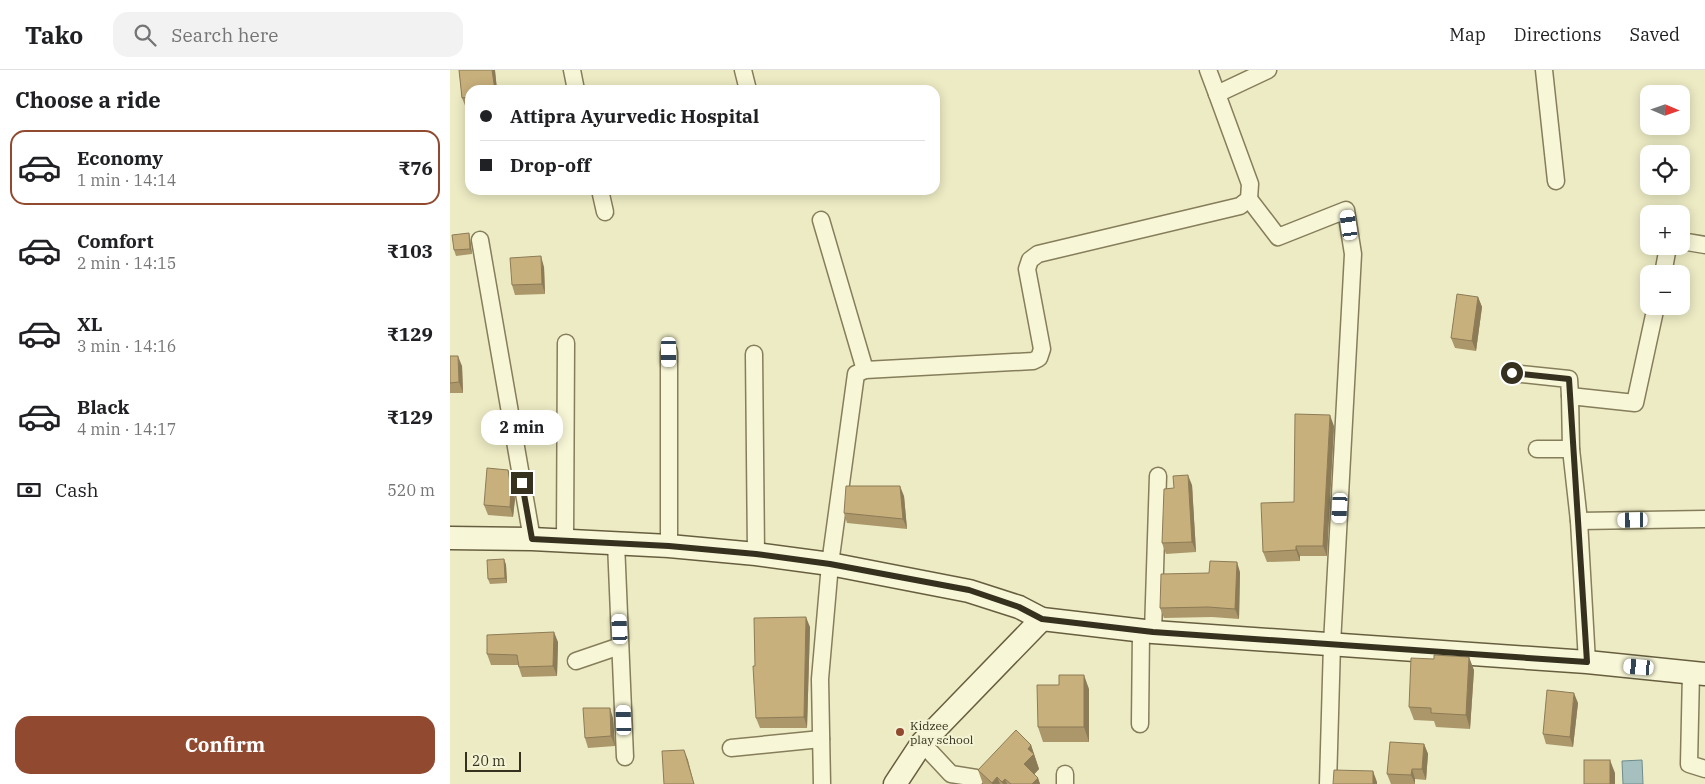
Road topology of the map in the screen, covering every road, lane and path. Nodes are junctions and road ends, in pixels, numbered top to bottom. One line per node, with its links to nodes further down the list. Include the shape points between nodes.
1 (572, 70): 6 (street)
2 (743, 70): 7 (street)
3 (1208, 70): 8 (street)
4 (1268, 70): 8 (street)
5 (1544, 70): 9 (street)
6 (575, 85)
7 (747, 85)
8 (1217, 94): 11 (street, via 1250,184)
9 (1556, 182)
10 (601, 195): 12 (street)
11 (1249, 199): 21 (street, via 1240,206 1038,254 1030,260 1027,269 1042,349 1039,358 1033,361); 38 (street, via 1278,237 1346,210 1353,254)
12 (605, 212)
13 (821, 220): 21 (street)
14 (480, 240): 30 (street)
15 (1690, 242): 16 (street)
16 (1705, 245)
17 (1654, 315): 23 (street, via 1635,403)
18 (566, 343): 31 (street)
19 (669, 352): 33 (street)
20 (754, 354): 34 (street)
21 (865, 370): 35 (street, via 860,370 855,380)
22 (1512, 373): 23 (street, via 1569,379)
23 (1570, 396): 25 (street)
24 (1537, 449): 25 (street)
25 (1571, 449): 28 (street)
26 (1158, 476): 37 (street)
27 (1705, 519): 28 (street)
28 (1579, 521): 41 (street)
29 (450, 538): 30 (main road)
30 (532, 539): 31 (main road)
31 (565, 540): 32 (main road)
32 (616, 543): 33 (main road); 39 (street)
33 (669, 546): 34 (main road)
34 (756, 554): 35 (main road)
35 (830, 564): 36 (main road, via 969,590 1019,607); 44 (street, via 820,679)
36 (1042, 619): 37 (main road); 45 (main road)
37 (1147, 632): 38 (main road); 43 (street)
38 (1332, 644): 41 (main road); 52 (street)
39 (620, 646): 40 (street); 47 (street)
40 (576, 661)
41 (1587, 662): 42 (main road)
42 (1698, 673): 48 (street, via 1689,764)
43 (1140, 724)
44 (821, 739): 46 (street); 50 (street)
45 (922, 743): 49 (street, via 952,774); 51 (main road)
46 (731, 748)
47 (625, 757)
48 (1705, 769)
49 (976, 778)
50 (822, 784)
51 (895, 784)
52 (1328, 784)

